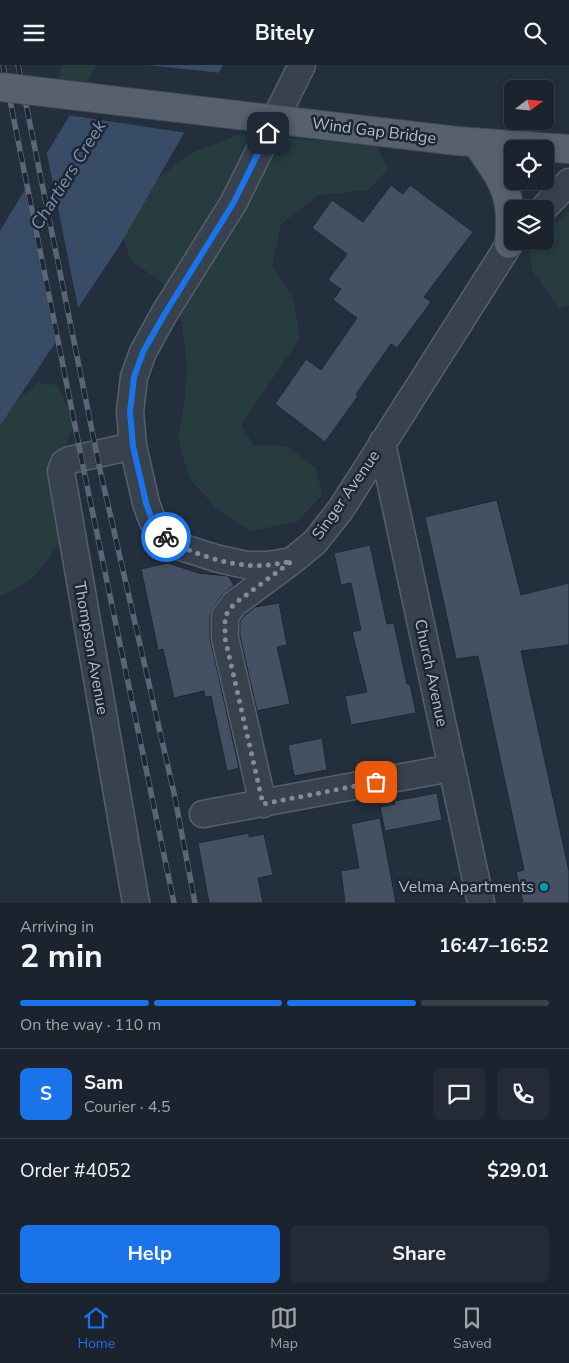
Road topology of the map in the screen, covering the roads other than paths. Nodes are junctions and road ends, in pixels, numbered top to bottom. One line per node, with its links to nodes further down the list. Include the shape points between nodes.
1 (302, 65): 11 (street, via 234,202 143,352 134,377 130,412)
2 (0, 87): 4 (main road, Wind Gap Bridge, bridge)
3 (569, 131): 5 (main road)
4 (467, 142): 5 (main road, Wind Gap Bridge); 7 (main road, via 500,177)
5 (558, 148)
6 (569, 182): 8 (street)
7 (509, 200)
8 (552, 200)
9 (505, 250): 10 (street, Singer Avenue)
10 (382, 443): 12 (street, Singer Avenue, via 341,509 315,542); 13 (street, Church Avenue)
11 (133, 446): 12 (street, via 152,520 162,534 178,546 246,565); 16 (street, Thompson Avenue, via 64,463 61,471)
12 (292, 561): 14 (street, Singer Avenue, via 234,604 225,616 225,638)
13 (451, 768): 14 (street); 17 (street, Church Avenue)
14 (263, 804): 15 (street)
15 (203, 814)
16 (136, 903)
17 (481, 903)

